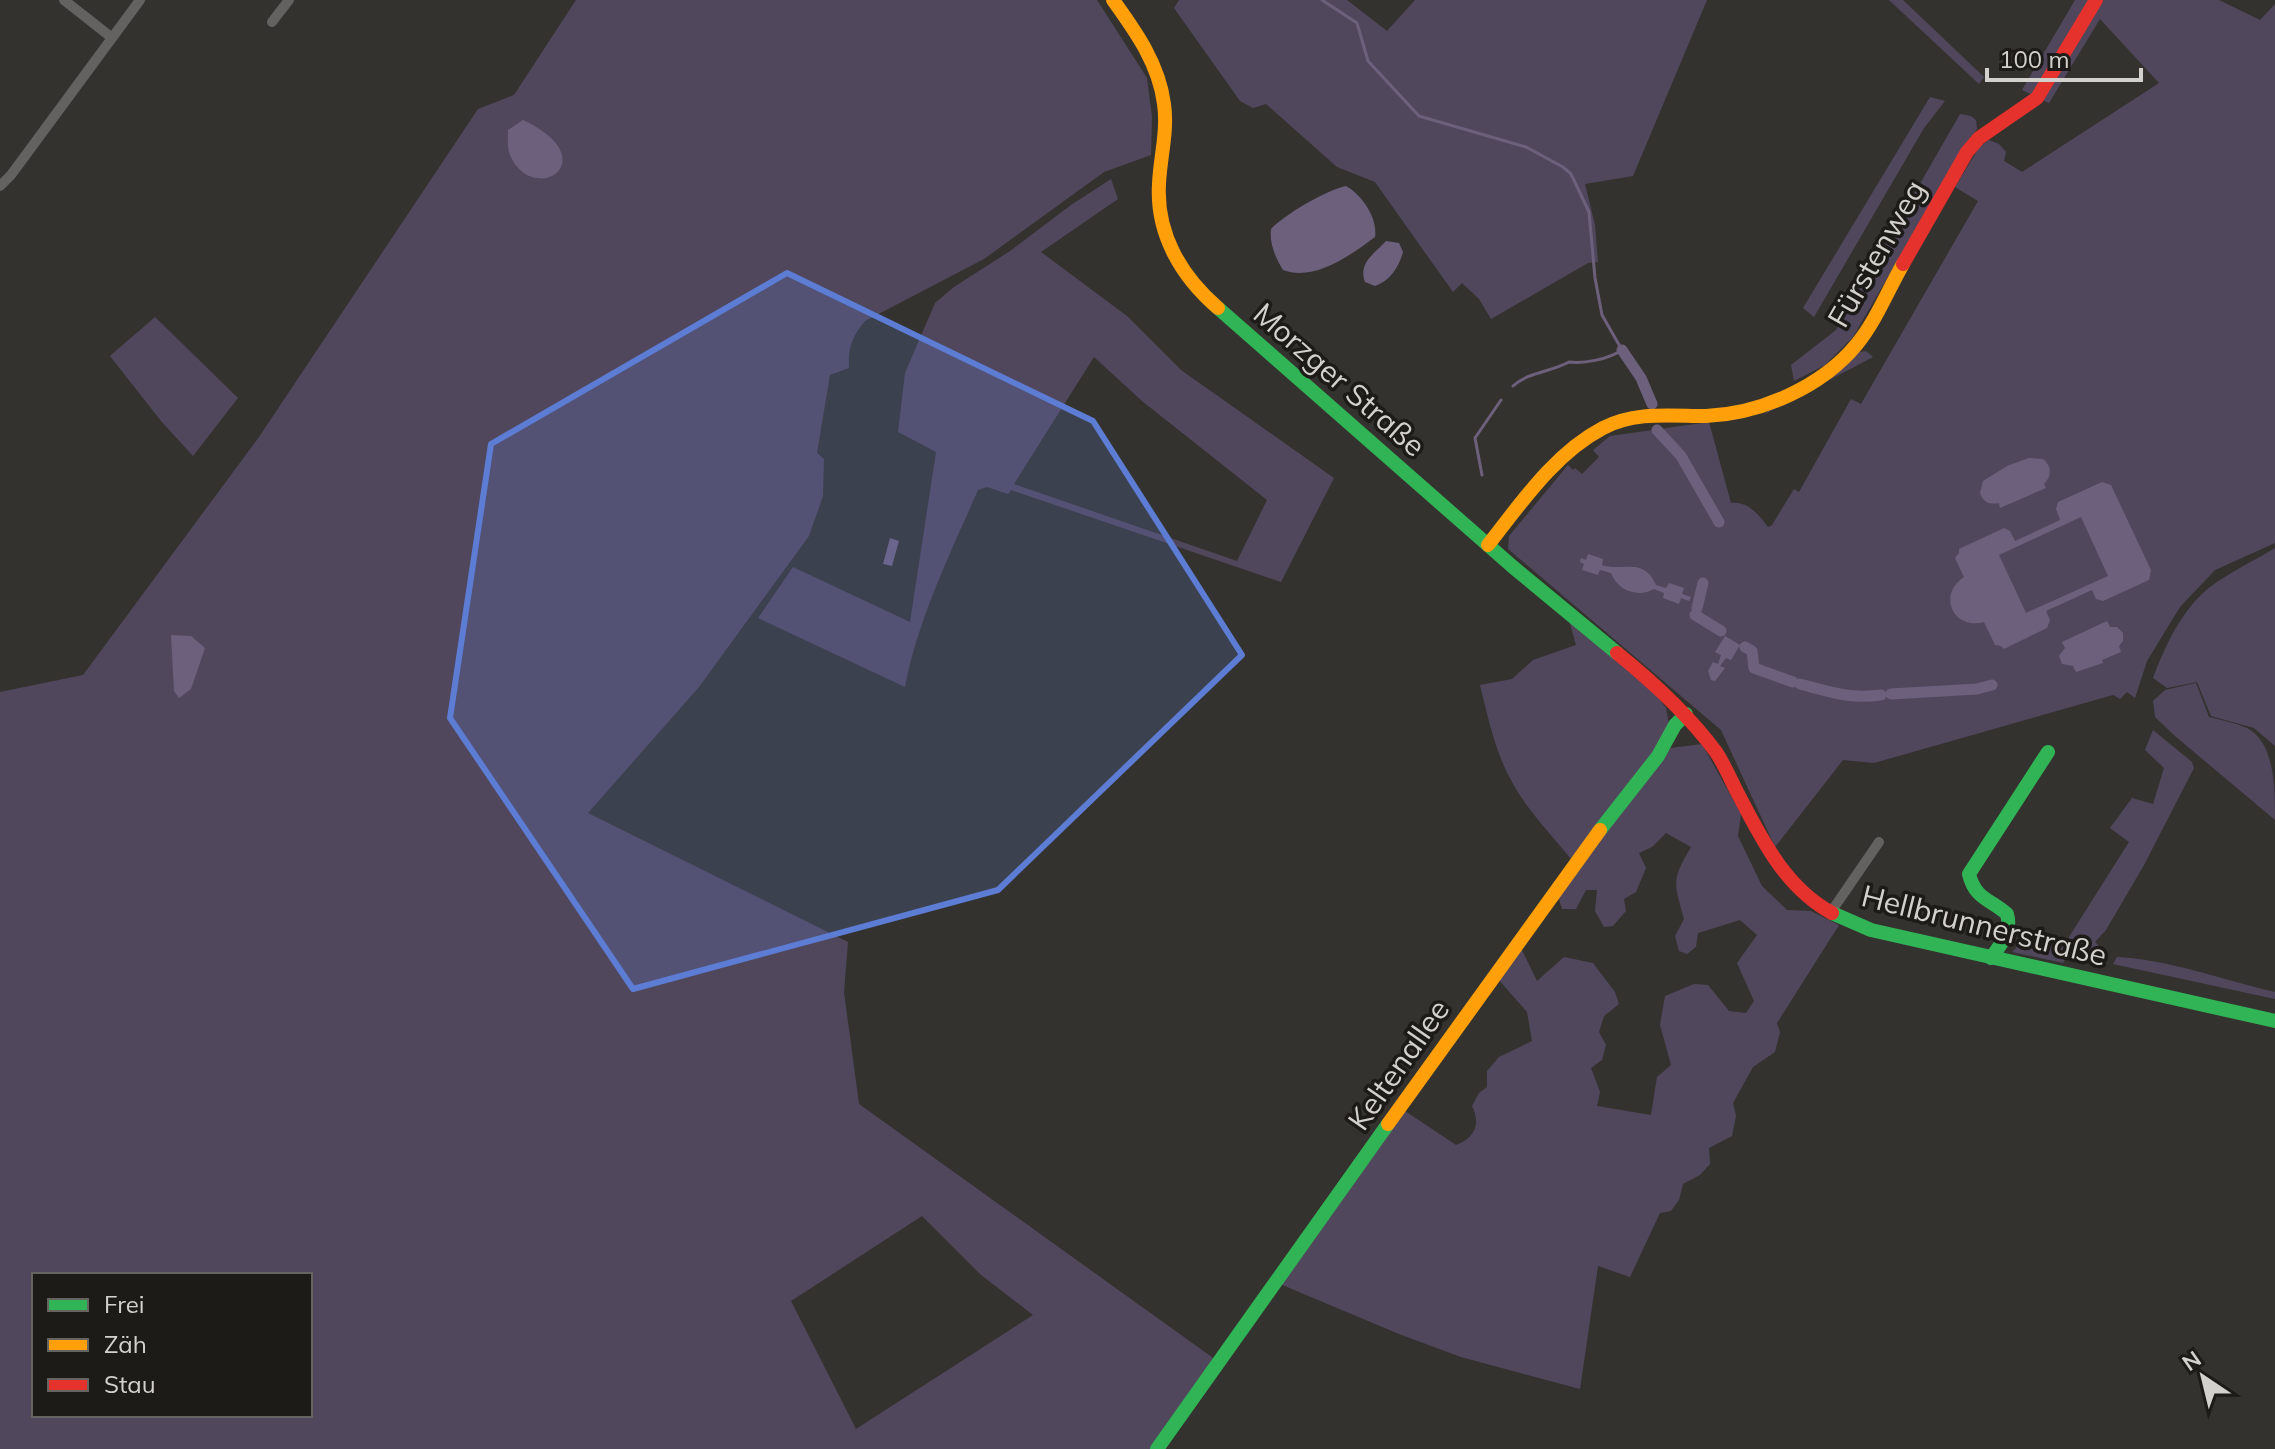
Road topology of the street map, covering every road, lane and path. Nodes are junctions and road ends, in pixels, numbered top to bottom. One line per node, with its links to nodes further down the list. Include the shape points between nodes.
1 (64, 0): 7 (street)
2 (140, 0): 7 (street)
3 (289, 0): 6 (street)
4 (1113, 0): 9 (street, Morzger Straße, via 1152,60 1162,90 1166,121 1158,216 1181,269 1213,306)
5 (2096, 0): 9 (street, Fürstenweg, via 2037,98 1967,152 1844,359 1758,407 1719,415 1639,416 1605,427 1563,457)
6 (272, 22)
7 (111, 37): 8 (street)
8 (0, 186)
9 (1488, 545): 10 (street, Morzger Straße)
10 (1686, 714): 13 (street, Hellbrunnerstraße, via 1718,755 1778,866 1798,889); 16 (street, Keltenallee, via 1572,865)
11 (2048, 752): 14 (street, via 1969,874 1973,887 2010,920 2009,932)
12 (1879, 842): 13 (street)
13 (1831, 912): 14 (street, Hellbrunnerstraße, via 1871,930)
14 (1991, 958): 15 (street, Hellbrunnerstraße)
15 (2275, 1021)
16 (1157, 1449)

